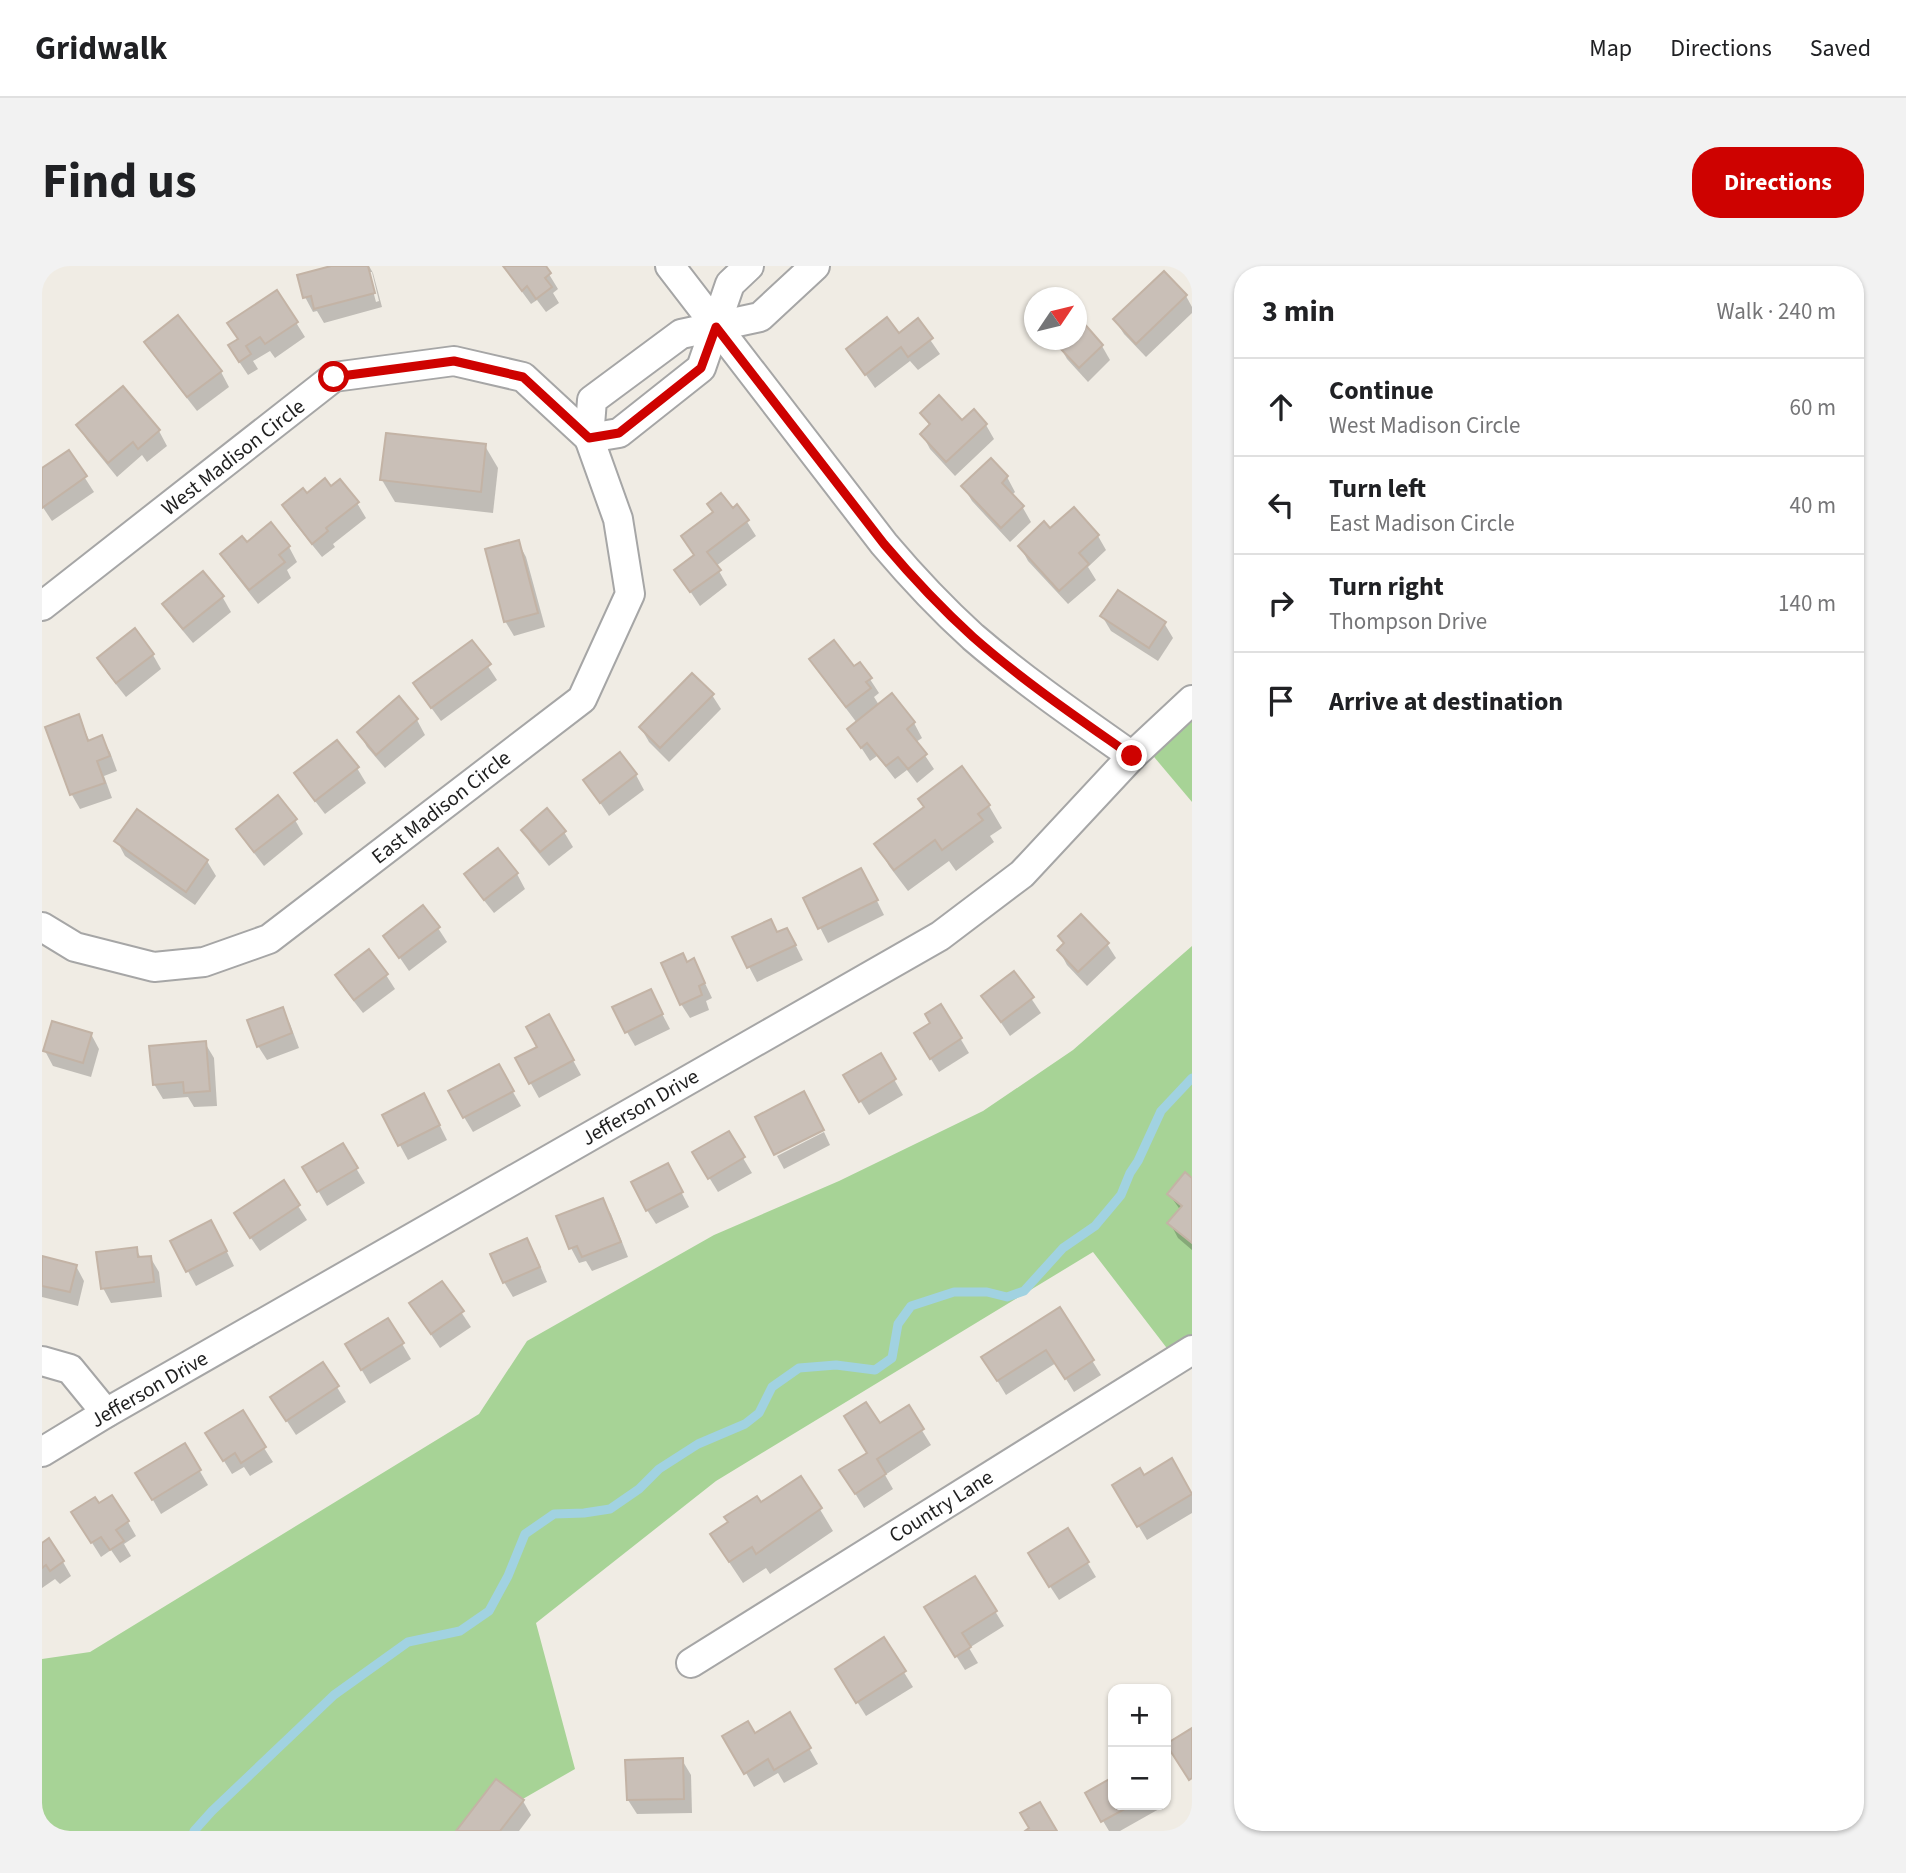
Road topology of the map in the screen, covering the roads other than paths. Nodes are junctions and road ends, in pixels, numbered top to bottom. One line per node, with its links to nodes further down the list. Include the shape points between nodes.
1 (670, 266): 4 (street)
2 (750, 266): 4 (street, via 730,284)
3 (815, 266): 4 (street, East Madison Circle, via 760,317)
4 (716, 327): 5 (street, via 701,368 619,433); 5 (street, East Madison Circle, via 681,334 592,400); 8 (street, via 920,585 1006,664)
5 (589, 438): 6 (street, West Madison Circle, via 523,377 454,361 334,377); 9 (street, East Madison Circle, via 618,519 630,594 582,699 269,939 204,962 154,967 75,947)
6 (42, 606)
7 (1192, 700): 8 (street, Jefferson Drive)
8 (1132, 756): 12 (street, Jefferson Drive, via 1022,874 940,936)
9 (42, 927)
10 (1192, 1350): 14 (street, Country Lane)
11 (42, 1361): 12 (street, via 70,1369)
12 (106, 1413): 13 (street, Jefferson Drive)
13 (42, 1452)
14 (691, 1663)

